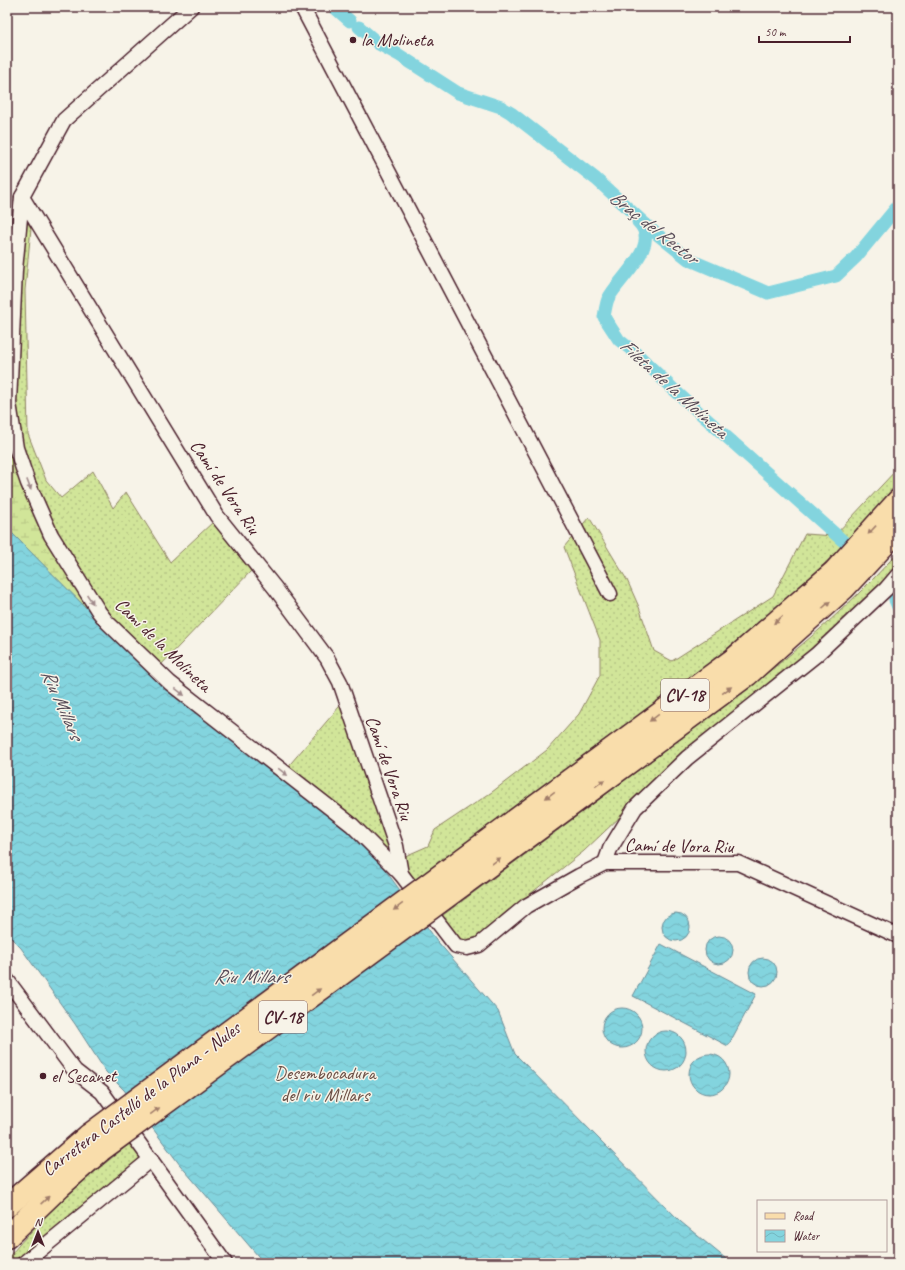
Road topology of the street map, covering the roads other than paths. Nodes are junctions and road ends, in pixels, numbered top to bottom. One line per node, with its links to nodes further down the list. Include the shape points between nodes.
1 (191, 7): 3 (street, Camí de la Molineta, via 64,120)
2 (302, 7): 7 (street)
3 (22, 197): 9 (street, Camí de Vora Riu, via 217,516 327,658 340,682 396,846); 9 (street, Camí de la Molineta, one-way to 9, via 15,270 9,403 16,448 44,521 73,572 107,622 170,683 352,825)
4 (898, 501): 10 (main road, CV-18, one-way to 10, via 834,572 734,659)
5 (898, 530): 10 (main road, CV-18, one-way to 5, via 747,675 844,588)
6 (898, 575): 8 (street, via 816,655 687,758 635,808 610,849)
7 (610, 594)
8 (605, 863): 9 (street, Camí de Vora Riu, via 526,906 479,945 467,948 456,946); 11 (street, Camí de Vora Riu, via 738,863)
9 (401, 874)
10 (458, 876): 13 (main road, Carretera Castelló de la Plana - Nules / CV-18, bridge)
11 (898, 936)
12 (7, 980): 14 (street, via 75,1071 102,1092)
13 (95, 1142): 15 (main road, Carretera Castelló de la Plana - Nules / CV-18); 16 (main road, Carretera Castelló de la Plana - Nules / CV-18, one-way to 13, via 60,1186)
14 (152, 1159): 17 (street); 18 (street)
15 (7, 1206)
16 (7, 1237)
17 (24, 1263)
18 (225, 1263)

